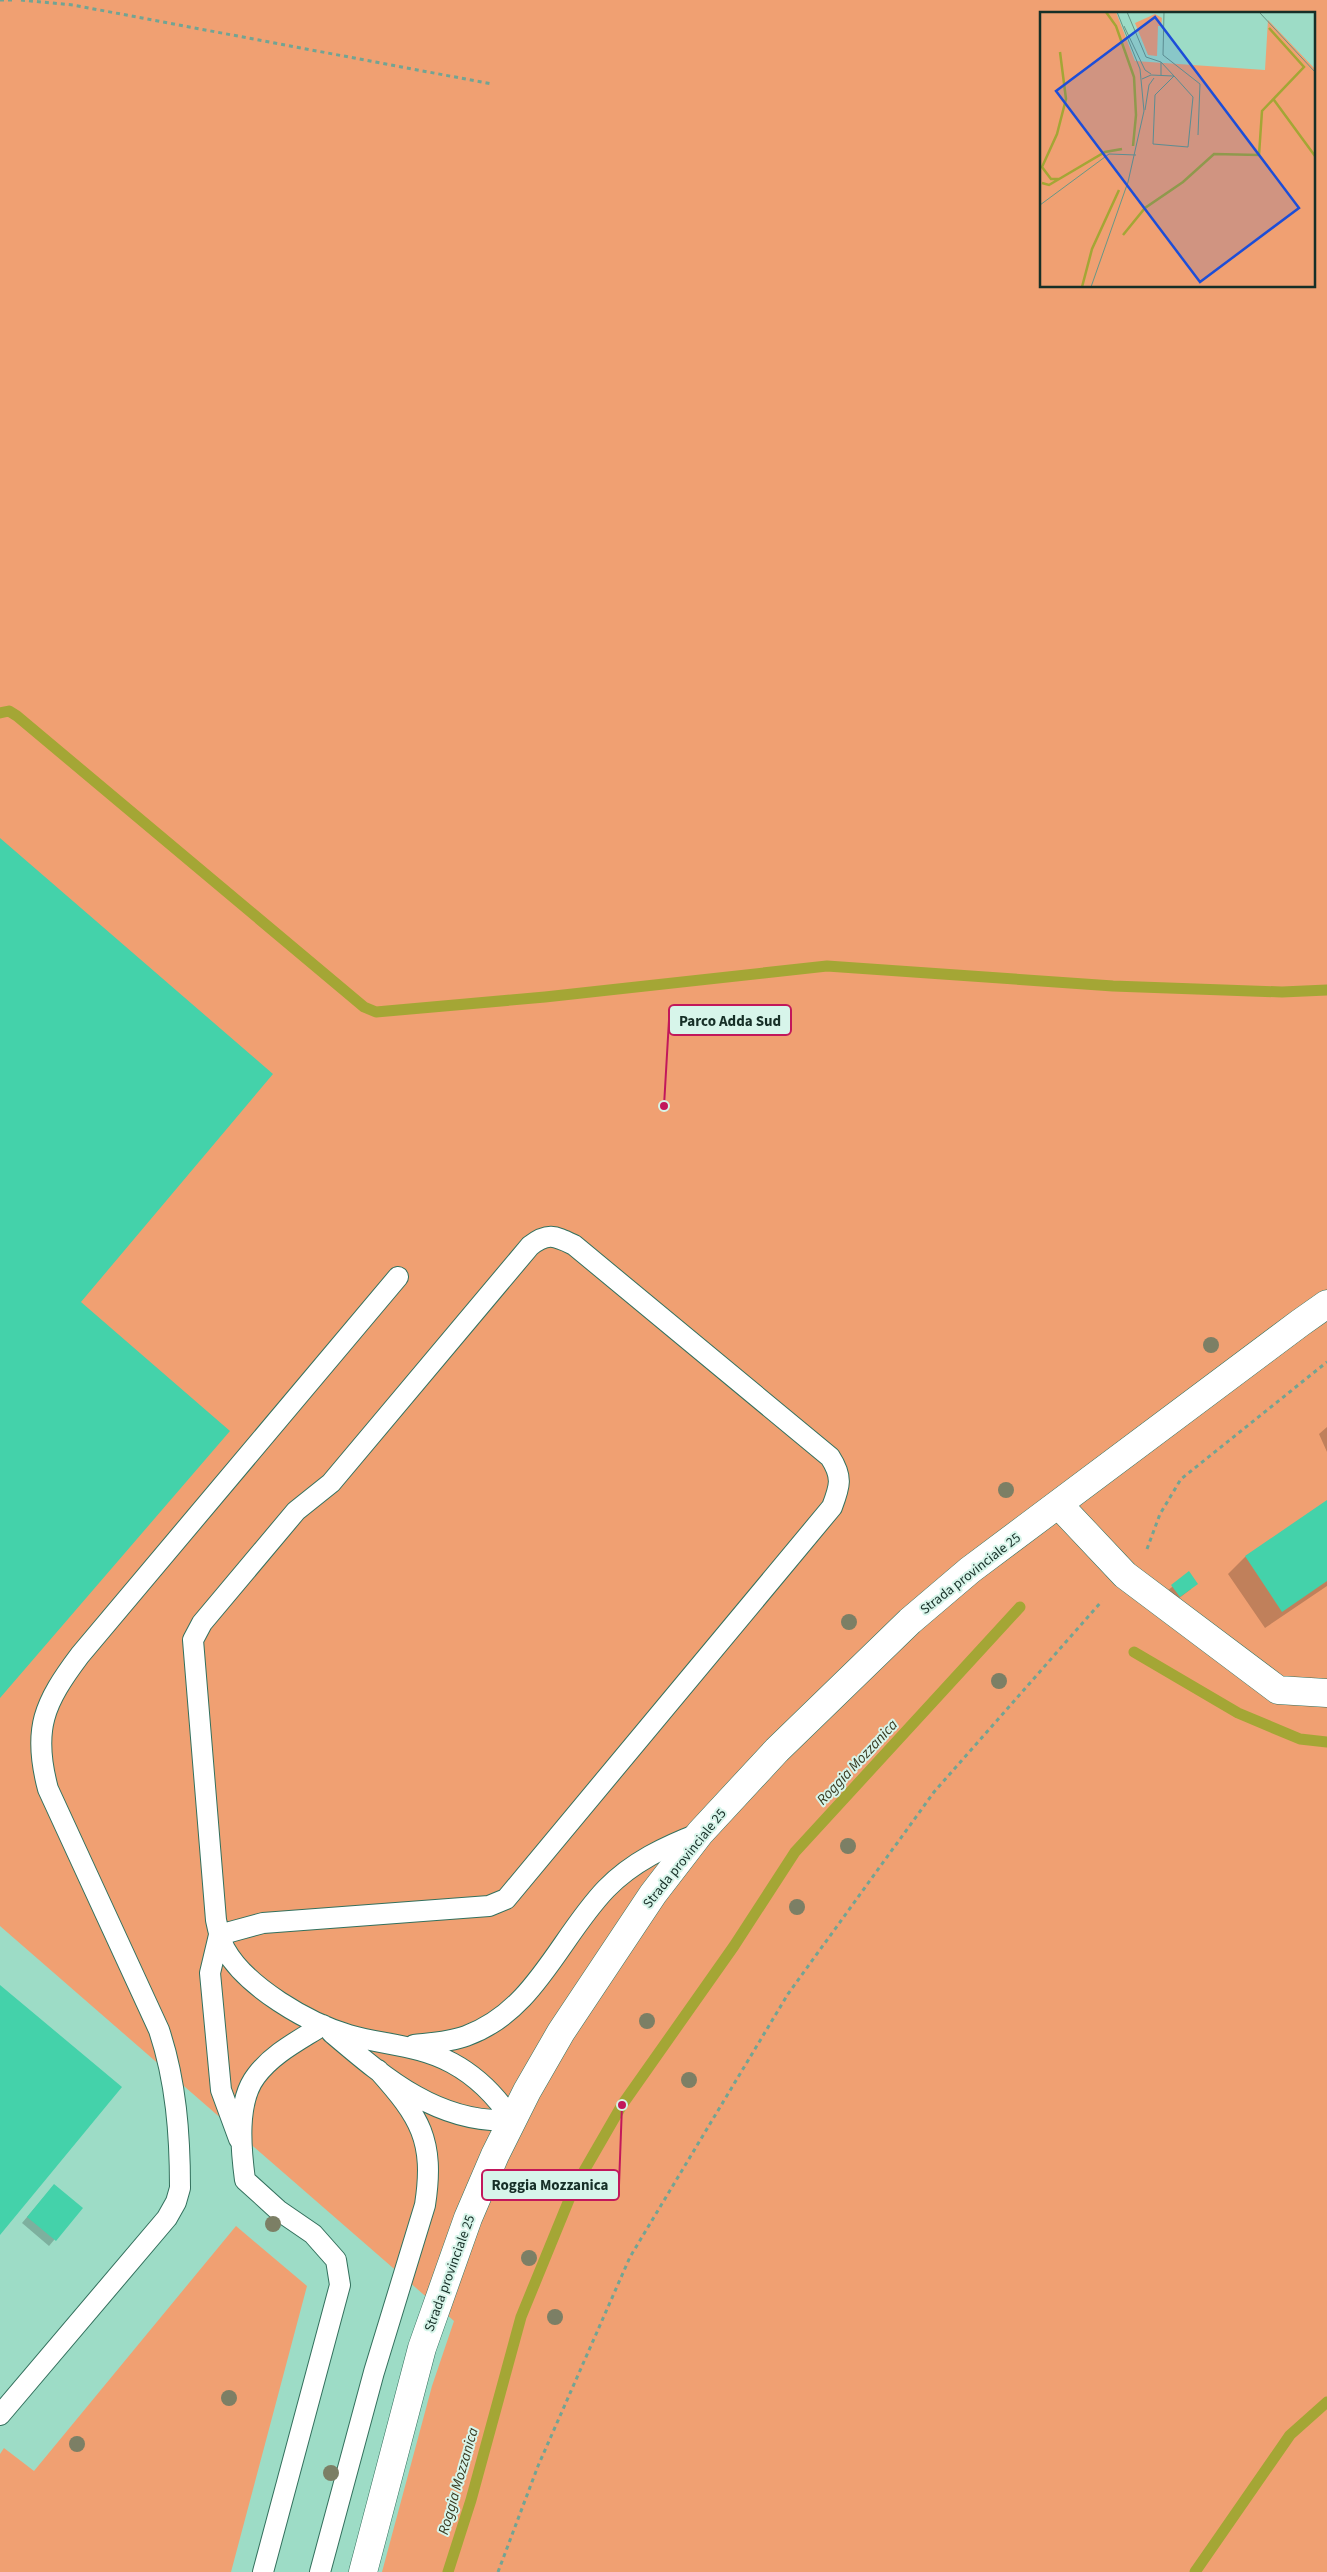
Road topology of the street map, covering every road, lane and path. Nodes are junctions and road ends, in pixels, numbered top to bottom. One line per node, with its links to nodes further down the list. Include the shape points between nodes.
1 (0, 0): 2 (path)
2 (12, 0)
3 (21, 0): 4 (path, via 73,5)
4 (492, 84)
5 (398, 1277): 18 (lane, via 80,1655 49,1701 40,1743 48,1789 159,2030 170,2062 175,2093 180,2188 167,2218)
6 (1327, 1304): 8 (street, Strada provinciale 25)
7 (1327, 1362): 9 (path, via 1181,1479 1160,1514 1147,1550)
8 (1059, 1505): 9 (street); 11 (street, Strada provinciale 25, via 970,1570 910,1621 777,1750)
9 (1125, 1575): 10 (street, via 1278,1690); 22 (path, via 934,1792 788,1994 630,2257 538,2466)
10 (1327, 1693)
11 (700, 1832): 14 (lane, via 661,1848 607,1888 536,1983 518,2004 491,2024 466,2036); 16 (street, Strada provinciale 25, via 608,1958 561,2032)
12 (219, 1935): 12 (lane, via 193,1640 296,1511 330,1483 530,1246 541,1237 556,1236 574,1245 830,1457 838,1471 840,1487 832,1507 506,1899 489,1906 263,1923); 13 (lane, via 225,1949 249,1978); 17 (lane, via 210,1973 221,2090)
13 (323, 2025): 14 (lane, via 349,2035); 15 (lane); 17 (lane, via 278,2054 255,2076 246,2099)
14 (404, 2046): 16 (lane, via 443,2059 471,2076 503,2106)
15 (378, 2070): 16 (lane, via 408,2092 457,2115 490,2121); 20 (lane, via 405,2100 416,2118 430,2162 429,2181 425,2205 374,2372)
16 (512, 2120): 21 (street, Strada provinciale 25, via 468,2218 422,2348)
17 (240, 2139): 19 (lane, via 245,2180 278,2210 313,2234 336,2260 340,2285)
18 (0, 2415)
19 (263, 2572)
20 (320, 2572)
21 (363, 2572)
22 (498, 2572)

